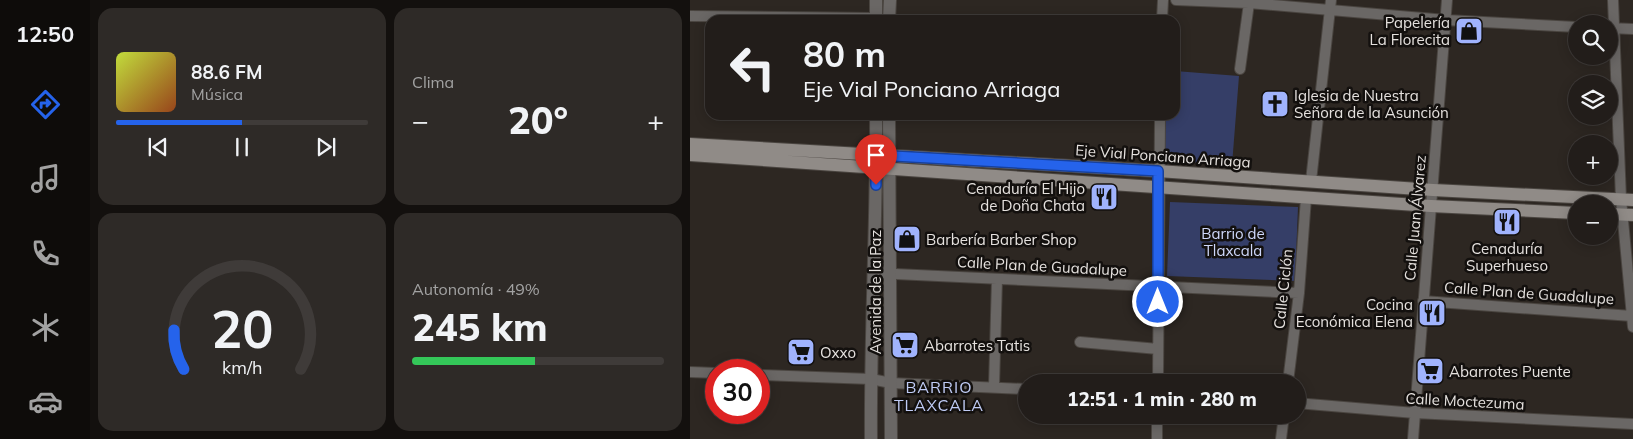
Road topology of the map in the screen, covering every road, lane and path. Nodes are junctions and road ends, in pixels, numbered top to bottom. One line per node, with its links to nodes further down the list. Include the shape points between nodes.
1 (876, 0): 9 (street)
2 (890, 0): 10 (street)
3 (1163, 0): 11 (street)
4 (1176, 0): 7 (street)
5 (1447, 0): 15 (street, Calle Juan Álvarez)
6 (1613, 0): 12 (street)
7 (1249, 3): 8 (street); 20 (street)
8 (1330, 5): 15 (street); 29 (street)
9 (876, 15)
10 (889, 15)
11 (1162, 15)
12 (1612, 15)
13 (690, 16): 14 (street)
14 (705, 16)
15 (1446, 20): 16 (street); 31 (street, Calle Juan Álvarez)
16 (1568, 27)
17 (1618, 29): 18 (street)
18 (1633, 29)
19 (1615, 65): 33 (street)
20 (1240, 69)
21 (876, 120): 26 (street, Avenida de la Paz)
22 (889, 120): 27 (street, Avenida de la Paz)
23 (1160, 120): 28 (street)
24 (690, 144): 26 (main road, Eje Vial Ponciano Arriaga)
25 (690, 155): 26 (main road, Eje Vial Ponciano Arriaga)
26 (876, 161): 27 (main road, Eje Vial Ponciano Arriaga); 37 (street, Avenida de la Paz)
27 (890, 162): 28 (main road, Eje Vial Ponciano Arriaga); 30 (main road, Eje Vial Ponciano Arriaga); 38 (street, Avenida de la Paz)
28 (1158, 171): 29 (main road, Eje Vial Ponciano Arriaga); 30 (street)
29 (1311, 182): 31 (main road, Eje Vial Ponciano Arriaga)
30 (1158, 188): 32 (main road, Eje Vial Ponciano Arriaga); 40 (street)
31 (1433, 190): 33 (main road, Eje Vial Ponciano Arriaga); 34 (street, Calle Juan Álvarez)
32 (1306, 198): 34 (main road, Eje Vial Ponciano Arriaga); 41 (street, Calle Ciclón)
33 (1627, 200): 36 (street)
34 (1431, 206): 35 (main road, Eje Vial Ponciano Arriaga); 42 (street, Calle Juan Álvarez)
35 (1568, 213)
36 (1628, 215): 43 (street)
37 (874, 273): 38 (street, Calle Plan de Guadalupe); 44 (street, Avenida de la Paz)
38 (891, 274): 39 (street, Calle Plan de Guadalupe); 45 (street, Avenida de la Paz)
39 (997, 279): 40 (street, Calle Plan de Guadalupe); 55 (street)
40 (1159, 286): 41 (street, Calle Plan de Guadalupe); 47 (street)
41 (1299, 293): 51 (street, Calle Ciclón)
42 (1423, 300): 43 (street, Calle Plan de Guadalupe); 58 (street, Calle Juan Álvarez)
43 (1632, 321)
44 (873, 326): 45 (street); 53 (street, Avenida de la Paz)
45 (891, 326): 54 (street, Avenida de la Paz)
46 (1080, 342): 47 (street)
47 (1158, 349): 50 (street)
48 (690, 372): 49 (street)
49 (705, 373)
50 (1158, 374)
51 (1289, 374)
52 (770, 375): 53 (street)
53 (870, 380): 54 (street); 62 (street, Avenida de la Paz)
54 (891, 383): 55 (street); 63 (street, Avenida de la Paz)
55 (994, 387): 56 (street)
56 (1018, 388)
57 (1306, 404): 58 (street, Calle Moctezuma)
58 (1415, 413): 61 (street, Calle Moctezuma); 66 (street, Calle Juan Álvarez)
59 (1157, 424): 64 (street)
60 (1283, 424): 65 (street)
61 (1633, 424)
62 (871, 439)
63 (891, 439)
64 (1157, 439)
65 (1281, 439)
66 (1413, 439)

